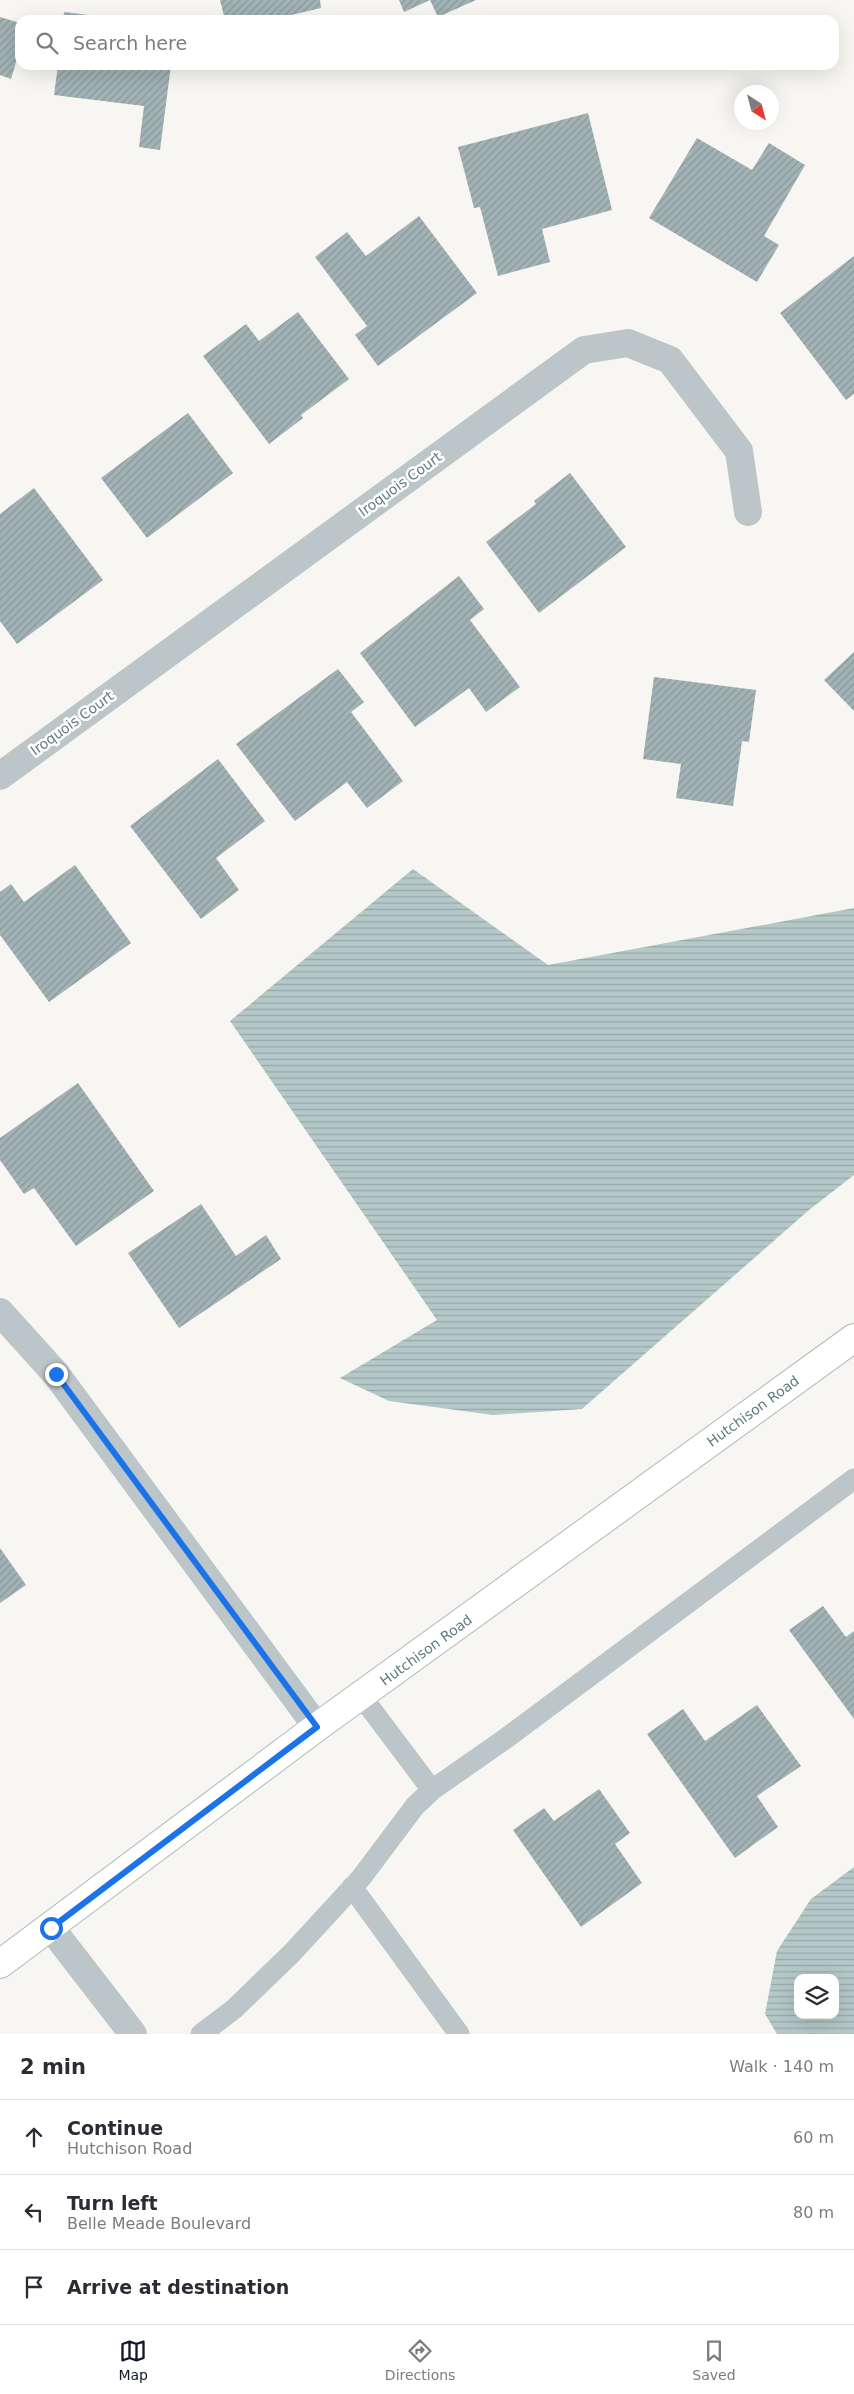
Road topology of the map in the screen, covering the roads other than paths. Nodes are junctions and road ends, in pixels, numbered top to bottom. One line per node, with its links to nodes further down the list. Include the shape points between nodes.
1 (748, 512): 2 (street, Iroquois Court, via 739,451 670,360 628,342 584,350)
2 (0, 776)
3 (0, 1312): 7 (street, via 56,1374)
4 (854, 1338): 6 (street, Hutchison Road)
5 (854, 1478): 8 (lane)
6 (362, 1697): 7 (street, Hutchison Road); 8 (lane)
7 (317, 1727): 10 (street, Hutchison Road)
8 (432, 1790): 9 (lane)
9 (352, 1887): 13 (lane, via 291,1954 234,2009); 14 (lane)
10 (51, 1928): 11 (street, Hutchison Road); 12 (street)
11 (0, 1964)
12 (133, 2034)
13 (201, 2034)
14 (459, 2034)

